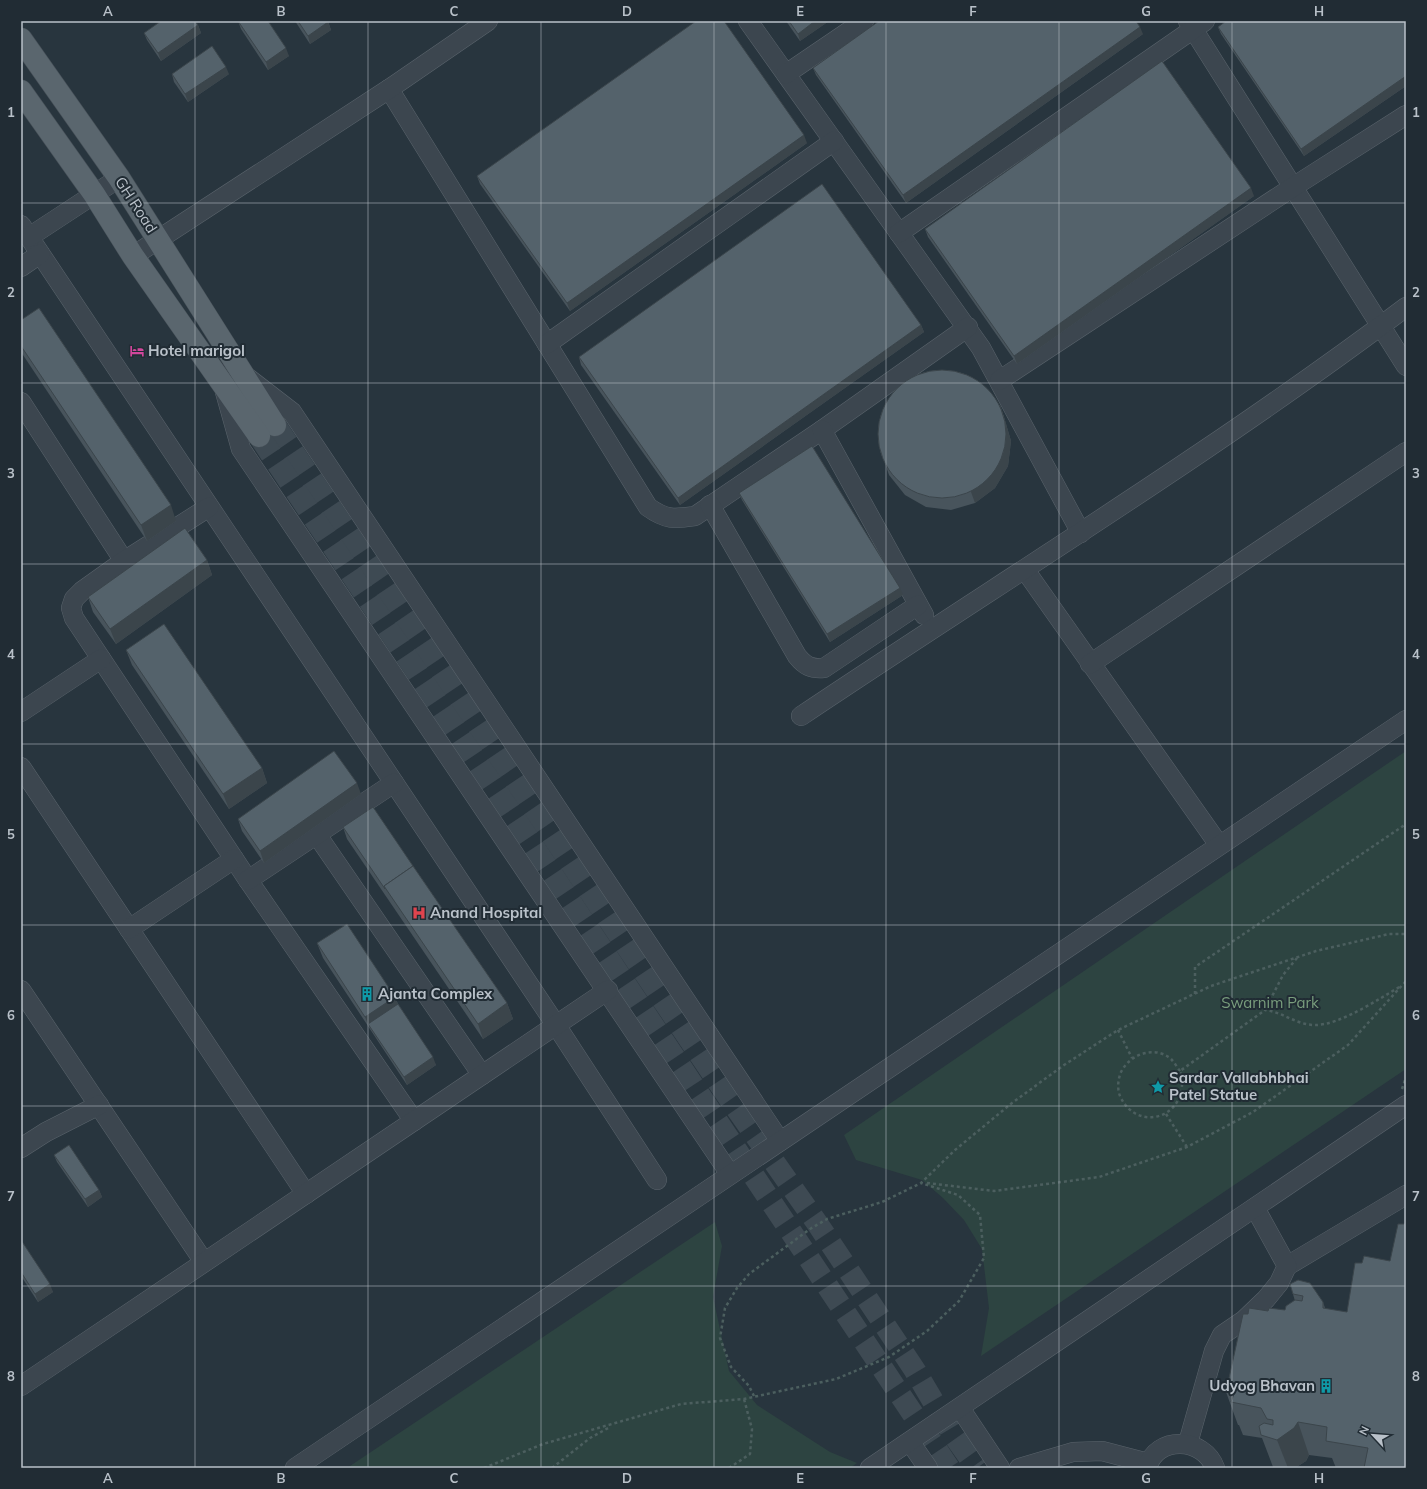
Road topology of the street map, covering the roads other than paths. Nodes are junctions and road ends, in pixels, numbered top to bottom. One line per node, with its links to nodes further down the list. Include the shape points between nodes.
1 (488, 21): 7 (street)
2 (748, 21): 6 (street)
3 (864, 21): 6 (street)
4 (1196, 24): 12 (street); 15 (street)
5 (21, 39): 11 (main road, GH Road)
6 (786, 74): 10 (street)
7 (389, 89): 16 (street); 23 (street)
8 (21, 91): 13 (main road, GH Road)
9 (1406, 115): 12 (street)
10 (834, 142): 15 (street); 23 (street)
11 (119, 178): 13 (street); 16 (main road, GH Road)
12 (1293, 187): 21 (street); 26 (street)
13 (94, 194): 14 (street); 18 (main road, GH Road)
14 (25, 231): 17 (street)
15 (899, 233): 22 (street)
16 (158, 239): 18 (street); 25 (main road, GH Road)
17 (40, 254): 19 (street); 32 (street)
18 (133, 256): 27 (main road, GH Road)
19 (21, 267)
20 (1406, 307): 21 (street)
21 (1381, 326): 24 (street); 33 (street)
22 (968, 327): 26 (street); 29 (street)
23 (547, 344): 31 (street, via 648,507 660,516 675,519 695,516)
24 (1406, 366)
25 (244, 375): 27 (main road, GH Road, via 267,430); 57 (street, via 292,412)
26 (1000, 380): 33 (street)
27 (223, 385): 51 (street, via 241,449)
28 (21, 402): 34 (street)
29 (822, 430): 31 (street); 36 (street)
30 (1406, 452): 39 (street)
31 (710, 505): 36 (street, via 804,664 824,668)
32 (210, 507): 34 (street); 44 (street)
33 (1081, 533): 35 (street)
34 (124, 561): 38 (street, via 74,599 71,608 74,618)
35 (1025, 570): 37 (street); 39 (street)
36 (918, 605): 37 (street)
37 (931, 628): 41 (street)
38 (101, 659): 40 (street); 47 (street)
39 (1090, 664): 46 (street)
40 (21, 712)
41 (801, 716)
42 (1406, 720): 46 (street)
43 (21, 768): 49 (street)
44 (394, 783): 45 (street); 52 (street)
45 (317, 835): 48 (street); 53 (street)
46 (1219, 845): 57 (street)
47 (234, 858): 48 (street); 49 (street)
48 (248, 880): 56 (street)
49 (129, 929): 61 (street)
50 (21, 990): 54 (street)
51 (608, 990): 52 (street); 59 (street)
52 (556, 1025): 53 (street); 60 (street)
53 (482, 1075): 56 (street)
54 (99, 1105): 58 (street); 64 (street)
55 (1406, 1106): 63 (street)
56 (414, 1121): 61 (street)
57 (780, 1141): 59 (street)
58 (21, 1148)
59 (730, 1174): 71 (street)
60 (657, 1180)
61 (306, 1194): 64 (street)
62 (1406, 1195): 65 (street)
63 (1255, 1208): 65 (street); 67 (street)
64 (204, 1262): 66 (street)
65 (1287, 1266): 69 (street, via 1279,1283 1266,1299 1244,1320 1222,1335 1214,1351)
66 (21, 1386)
67 (960, 1408): 68 (street); 74 (street)
68 (910, 1442): 72 (street); 73 (street)
69 (1188, 1443): 70 (street, via 1172,1444 1158,1451); 76 (street, via 1202,1449 1213,1460)
70 (1147, 1465): 75 (street, via 1102,1451 1073,1452)
71 (295, 1468)
72 (870, 1468)
73 (928, 1468)
74 (1000, 1468)
75 (1019, 1468)
76 (1215, 1468)

